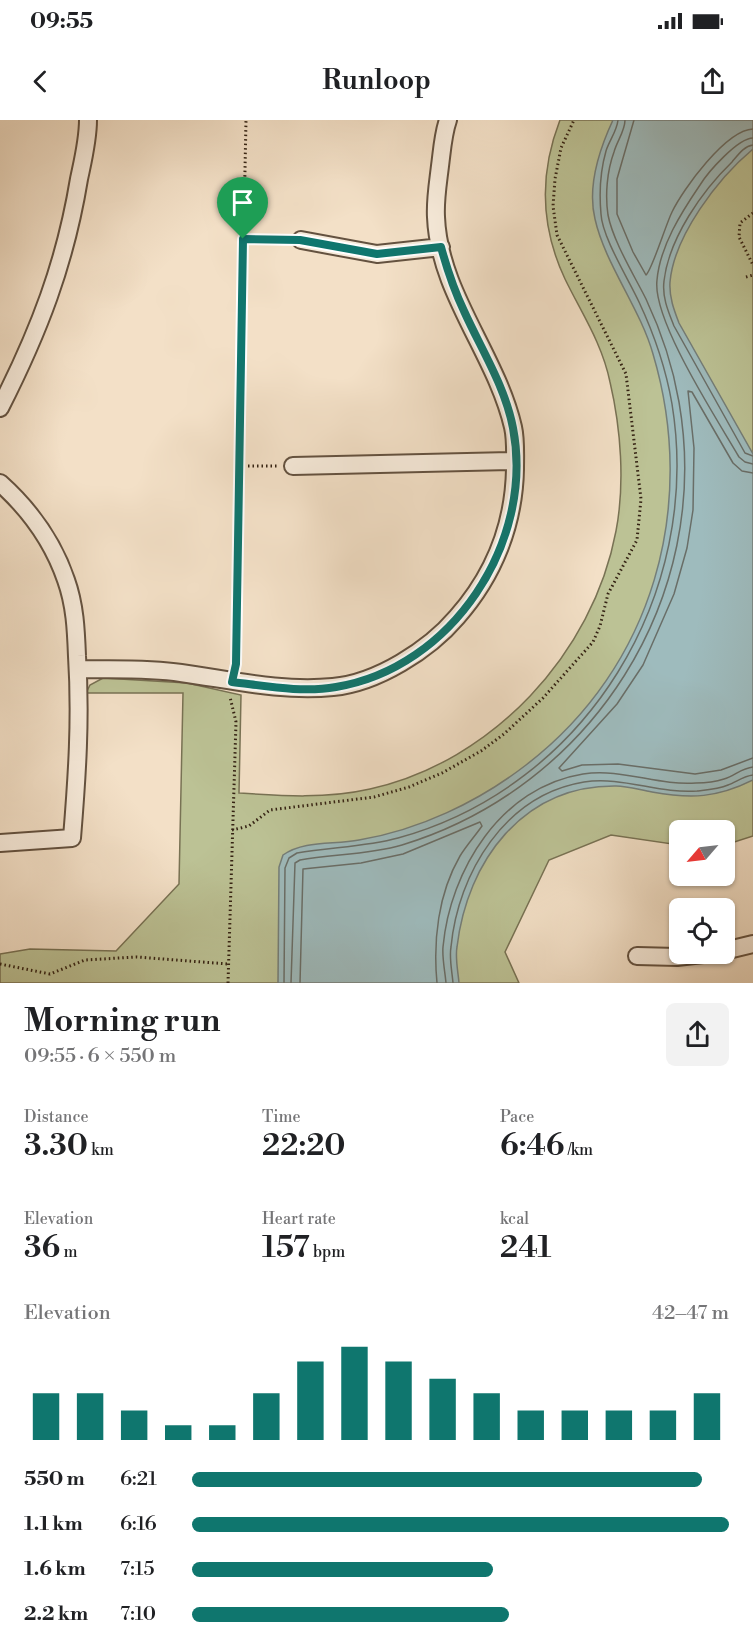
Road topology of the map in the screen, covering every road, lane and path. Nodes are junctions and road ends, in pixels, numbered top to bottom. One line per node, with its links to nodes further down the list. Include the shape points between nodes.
1 (88, 120): 12 (street, via 74,211 57,280 27,355)
2 (246, 120): 6 (path)
3 (448, 120): 8 (street, via 437,194)
4 (574, 120): 19 (path, via 561,147 555,179 557,235 627,374 641,499 637,540 608,594 600,626 592,642 543,698 504,734 452,768 374,797 270,810 249,826)
5 (753, 213): 9 (path, via 740,223 738,231)
6 (243, 239): 7 (path); 14 (path)
7 (300, 240): 8 (street, via 377,254)
8 (441, 247): 13 (street, via 450,279 501,390 513,429)
9 (753, 265)
10 (753, 275): 11 (path)
11 (746, 277)
12 (0, 408)
13 (515, 461): 15 (street); 18 (street, via 511,513 501,546 466,607 424,649 361,680 336,687 294,689)
14 (239, 466): 15 (path); 18 (path, via 236,664)
15 (293, 466)
16 (0, 483): 17 (street, via 36,523 63,571 75,614)
17 (78, 669): 18 (street, via 154,670); 20 (street, via 80,739 72,838)
18 (232, 682): 19 (path, via 230,699 236,722)
19 (232, 830): 26 (path)
20 (0, 843)
21 (753, 944): 22 (street)
22 (735, 948)
23 (669, 955): 24 (street)
24 (637, 956)
25 (0, 964): 26 (path, via 50,974 85,960 137,957)
26 (228, 964): 27 (path)
27 (228, 983)

